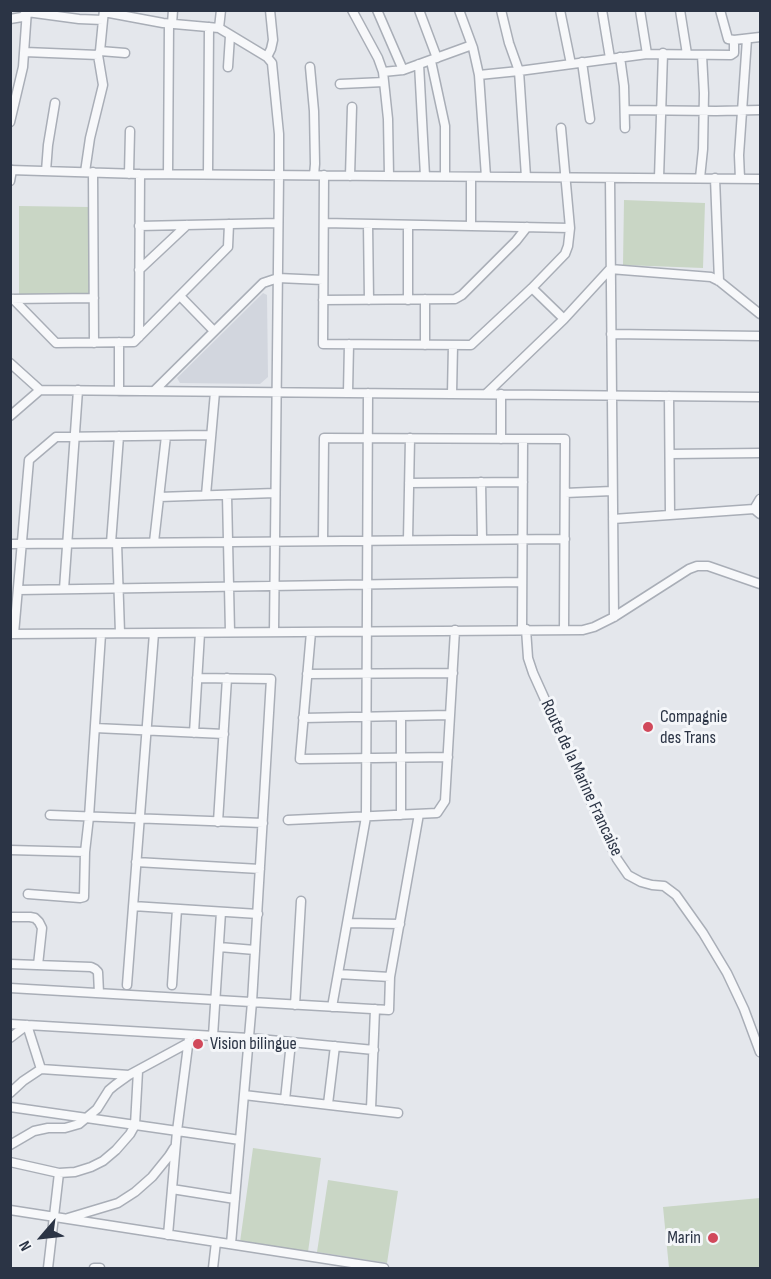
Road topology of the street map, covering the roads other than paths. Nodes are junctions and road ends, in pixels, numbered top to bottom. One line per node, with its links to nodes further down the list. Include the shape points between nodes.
1 (173, 10): 17 (street)
2 (221, 10): 19 (street)
3 (270, 10): 32 (street, via 273,40)
4 (352, 10): 42 (street)
5 (376, 10): 40 (street)
6 (419, 10): 34 (street)
7 (459, 10): 24 (street)
8 (560, 10): 37 (street)
9 (602, 10): 33 (street)
10 (640, 10): 28 (street)
11 (680, 10): 30 (street)
12 (720, 10): 23 (street, via 727,38)
13 (27, 11): 15 (street, via 79,19); 16 (street); 25 (street)
14 (502, 11): 41 (street)
15 (103, 14): 17 (street); 26 (street)
16 (10, 19)
17 (171, 24): 18 (street); 63 (street)
18 (209, 27): 19 (street); 64 (street)
19 (219, 28): 20 (street)
20 (230, 36): 32 (street); 38 (street)
21 (760, 37): 22 (street)
22 (747, 39): 23 (street); 50 (street)
23 (734, 40): 31 (street, via 732,55)
24 (472, 45): 34 (street); 43 (street)
25 (25, 52): 26 (street); 54 (street)
26 (99, 53): 27 (street); 60 (street, via 103,85 90,138)
27 (125, 53)
28 (647, 54): 29 (street); 33 (street)
29 (663, 54): 30 (street); 49 (street)
30 (687, 54): 31 (street)
31 (702, 55): 52 (street)
32 (267, 57): 65 (street, via 272,63 277,105)
33 (615, 58): 35 (street); 48 (street)
34 (434, 59): 36 (street); 71 (street, via 445,126)
35 (582, 62): 37 (street); 53 (street)
36 (418, 64): 40 (street); 70 (street)
37 (571, 64): 41 (street)
38 (228, 67)
39 (310, 67): 66 (street)
40 (403, 70): 42 (street)
41 (519, 71): 43 (street); 74 (street)
42 (383, 72): 44 (street)
43 (478, 75): 73 (street)
44 (384, 82): 45 (street); 69 (street)
45 (340, 84)
46 (55, 103): 59 (street)
47 (352, 107): 68 (street)
48 (625, 110): 49 (street); 56 (street)
49 (662, 110): 52 (street); 77 (street)
50 (742, 110): 51 (street); 52 (street); 80 (street)
51 (760, 110)
52 (703, 111): 78 (street)
53 (590, 119)
54 (10, 122)
55 (561, 128): 75 (street)
56 (625, 128)
57 (130, 131): 61 (street)
58 (11, 170): 59 (street); 82 (street)
59 (46, 171): 60 (street)
60 (89, 172): 61 (street); 100 (street)
61 (129, 174): 62 (street)
62 (140, 174): 63 (street); 89 (street)
63 (168, 174): 64 (street)
64 (208, 174): 65 (street)
65 (279, 175): 66 (street); 83 (street)
66 (314, 175): 67 (street)
67 (324, 175): 68 (street); 84 (street)
68 (350, 176): 69 (street)
69 (389, 176): 70 (street)
70 (425, 176): 71 (street)
71 (445, 176): 72 (street)
72 (471, 177): 73 (street); 90 (street)
73 (486, 177): 74 (street)
74 (526, 177): 75 (street)
75 (564, 177): 76 (street); 92 (street)
76 (609, 178): 77 (street); 93 (street)
77 (659, 178): 78 (street)
78 (700, 178): 79 (street)
79 (715, 178): 80 (street); 97 (street)
80 (740, 179): 81 (street)
81 (760, 179)
82 (10, 181)
83 (278, 223): 85 (street); 95 (street)
84 (324, 223): 86 (street); 96 (street)
85 (229, 224): 87 (street); 99 (street, via 228,248)
86 (368, 224): 88 (street); 103 (street)
87 (187, 225): 89 (street); 94 (street)
88 (408, 225): 90 (street); 104 (street)
89 (140, 226): 94 (street)
90 (471, 226): 91 (street)
91 (527, 227): 92 (street); 105 (street, via 462,295 455,299)
92 (570, 228): 98 (street, via 565,254)
93 (610, 269): 97 (street, via 711,277); 107 (street); 109 (street)
94 (139, 270): 111 (street)
95 (278, 278): 96 (street); 108 (street, via 263,283); 123 (street)
96 (323, 280): 102 (street)
97 (719, 281): 106 (street)
98 (532, 288): 107 (street); 116 (street, via 471,345)
99 (180, 296): 108 (street); 111 (street)
100 (94, 298): 101 (street); 113 (street)
101 (12, 299): 113 (street, via 56,343)
102 (323, 300): 103 (street); 114 (street, via 323,344)
103 (369, 300): 104 (street)
104 (408, 300): 105 (street)
105 (425, 300): 115 (street)
106 (760, 314)
107 (564, 319): 127 (street)
108 (214, 331): 121 (street)
109 (611, 334): 110 (street); 129 (street)
110 (760, 336)
111 (139, 337): 112 (street, via 134,342)
112 (119, 342): 113 (street); 120 (street)
113 (94, 343)
114 (349, 344): 115 (street); 124 (street)
115 (425, 345): 116 (street)
116 (453, 345): 126 (street)
117 (10, 363): 118 (street)
118 (40, 390): 119 (street); 132 (street)
119 (78, 390): 120 (street); 136 (street)
120 (119, 391): 121 (street)
121 (154, 391): 122 (street)
122 (215, 392): 123 (street); 133 (street)
123 (276, 392): 124 (street); 147 (street)
124 (348, 393): 125 (street)
125 (368, 393): 126 (street); 137 (street)
126 (452, 394): 127 (street)
127 (486, 394): 128 (street)
128 (501, 394): 129 (street); 139 (street)
129 (612, 395): 130 (street); 146 (street)
130 (669, 396): 131 (street); 142 (street)
131 (760, 397)
132 (10, 416)
133 (211, 435): 135 (street); 149 (street)
134 (119, 436): 135 (street); 136 (street); 166 (street)
135 (166, 436): 151 (street)
136 (75, 437): 165 (street); 168 (street, via 56,437 29,460)
137 (368, 438): 138 (street); 160 (street, via 324,438); 161 (street)
138 (410, 438): 139 (street); 145 (street)
139 (501, 439): 140 (street)
140 (523, 439): 144 (street, Route de la Marine Francaise); 148 (street, via 565,439)
141 (760, 453): 142 (street)
142 (670, 454): 154 (street)
143 (482, 482): 144 (street); 145 (street); 157 (street)
144 (523, 482): 158 (street, Route de la Marine Francaise)
145 (409, 483): 159 (street)
146 (612, 491): 148 (street); 155 (street)
147 (275, 493): 150 (street); 164 (street)
148 (565, 493): 156 (street)
149 (206, 495): 150 (street); 151 (street)
150 (228, 495): 163 (street)
151 (159, 497): 162 (street)
152 (760, 499): 153 (street)
153 (757, 512): 154 (street)
154 (670, 515): 155 (street)
155 (613, 519): 177 (street)
156 (565, 538): 158 (street); 180 (street)
157 (482, 539): 158 (street); 159 (street)
158 (522, 539): 169 (street, Route de la Marine Francaise)
159 (408, 540): 161 (street)
160 (323, 541): 161 (street); 164 (street)
161 (367, 541): 171 (street)
162 (154, 542): 163 (street); 166 (street)
163 (228, 542): 164 (street); 173 (street)
164 (275, 542): 172 (street)
165 (68, 543): 166 (street); 168 (street); 175 (street)
166 (114, 543): 174 (street)
167 (10, 544): 168 (street)
168 (22, 544): 176 (street)
169 (522, 582): 171 (street); 178 (street, Route de la Marine Francaise)
170 (760, 584): 177 (street, via 708,566 697,566)
171 (367, 585): 172 (street); 181 (street)
172 (274, 586): 173 (street); 183 (street)
173 (229, 587): 174 (street); 182 (street)
174 (119, 588): 175 (street); 186 (street)
175 (64, 589): 176 (street)
176 (18, 590): 189 (street)
177 (614, 617): 180 (street, via 584,630)
178 (524, 629): 179 (street); 180 (street); 252 (street, Route de la Marine Francaise, via 533,673 617,859 634,879 664,886 676,895 727,973)
179 (455, 630): 181 (street); 190 (street)
180 (564, 630)
181 (367, 631): 184 (street); 192 (street)
182 (230, 632): 183 (street); 188 (street)
183 (274, 632): 184 (street)
184 (311, 632): 191 (street)
185 (101, 633): 186 (street); 189 (street); 199 (street)
186 (120, 633): 187 (street)
187 (154, 633): 188 (street); 200 (street)
188 (200, 633): 193 (street)
189 (12, 634)
190 (453, 673): 192 (street); 195 (street)
191 (307, 674): 192 (street); 198 (street)
192 (367, 674): 197 (street)
193 (197, 678): 194 (street); 201 (street)
194 (227, 678): 202 (street); 214 (street, via 271,679)
195 (450, 715): 196 (street); 204 (street)
196 (401, 716): 197 (street); 203 (street)
197 (366, 717): 198 (street); 205 (street)
198 (303, 718): 205 (street, via 300,759)
199 (95, 728): 200 (street); 209 (street)
200 (146, 730): 201 (street); 211 (street)
201 (194, 733): 202 (street)
202 (224, 734): 213 (street)
203 (401, 757): 204 (street); 205 (street); 208 (street)
204 (448, 757): 206 (street, via 446,801 436,813)
205 (366, 758): 210 (street)
206 (419, 814): 208 (street); 227 (street)
207 (50, 815): 209 (street)
208 (401, 815): 210 (street)
209 (89, 817): 211 (street); 216 (street)
210 (366, 817): 212 (street); 226 (street)
211 (140, 818): 213 (street); 217 (street)
212 (288, 819)
213 (218, 822): 214 (street)
214 (263, 823): 218 (street)
215 (10, 850): 216 (street)
216 (85, 852): 219 (street, via 84,897)
217 (136, 862): 218 (street); 221 (street)
218 (260, 869): 224 (street)
219 (28, 894)
220 (301, 901): 240 (street)
221 (133, 906): 222 (street); 234 (street)
222 (177, 909): 223 (street); 235 (street)
223 (220, 912): 224 (street); 228 (street)
224 (258, 914): 229 (street)
225 (10, 917): 231 (street, via 30,917 39,922 42,928)
226 (347, 923): 227 (street); 232 (street)
227 (400, 924): 233 (street)
228 (219, 946): 229 (street); 238 (street)
229 (255, 950): 239 (street)
230 (10, 964): 231 (street)
231 (38, 965): 237 (street, via 91,967 98,972)
232 (338, 974): 233 (street); 241 (street)
233 (390, 977): 242 (street, via 389,1010)
234 (127, 984)
235 (172, 985)
236 (10, 988): 237 (street)
237 (99, 993): 238 (street)
238 (216, 1000): 239 (street); 245 (street)
239 (252, 1002): 240 (street); 247 (street)
240 (295, 1005): 241 (street)
241 (332, 1007): 242 (street)
242 (375, 1009): 251 (street)
243 (10, 1024): 244 (street)
244 (27, 1025): 246 (street); 248 (street); 253 (street)
245 (213, 1036): 247 (street); 248 (street)
246 (10, 1038)
247 (249, 1038): 249 (street); 257 (street)
248 (189, 1039): 254 (street); 265 (street)
249 (291, 1042): 250 (street); 258 (street)
250 (335, 1046): 251 (street); 259 (street)
251 (374, 1050): 261 (street)
252 (760, 1052)
253 (41, 1069): 255 (street); 256 (street)
254 (138, 1071): 255 (street); 264 (street)
255 (129, 1075): 263 (street, via 109,1090)
256 (10, 1093)
257 (244, 1095): 258 (street); 266 (street)
258 (285, 1100): 259 (street)
259 (328, 1104): 261 (street)
260 (10, 1107): 263 (street)
261 (371, 1109): 262 (street)
262 (398, 1113)
263 (86, 1118): 264 (street); 268 (street, via 65,1128 34,1131)
264 (135, 1125): 265 (street); 270 (street, via 103,1161 75,1172)
265 (177, 1131): 266 (street); 267 (street)
266 (240, 1140): 272 (street)
267 (176, 1143): 271 (street); 275 (street, via 152,1177 135,1192 118,1203)
268 (10, 1145)
269 (10, 1162): 270 (street)
270 (59, 1173): 274 (street)
271 (172, 1189): 272 (street); 277 (street)
272 (235, 1199): 279 (street)
273 (11, 1210): 274 (street); 276 (street)
274 (55, 1217): 275 (street); 280 (street)
275 (65, 1219): 277 (street)
276 (10, 1220)
277 (168, 1235): 278 (street)
278 (216, 1242): 279 (street); 281 (street)
279 (231, 1244): 282 (street)
280 (48, 1269)
281 (213, 1269)
282 (384, 1269)

